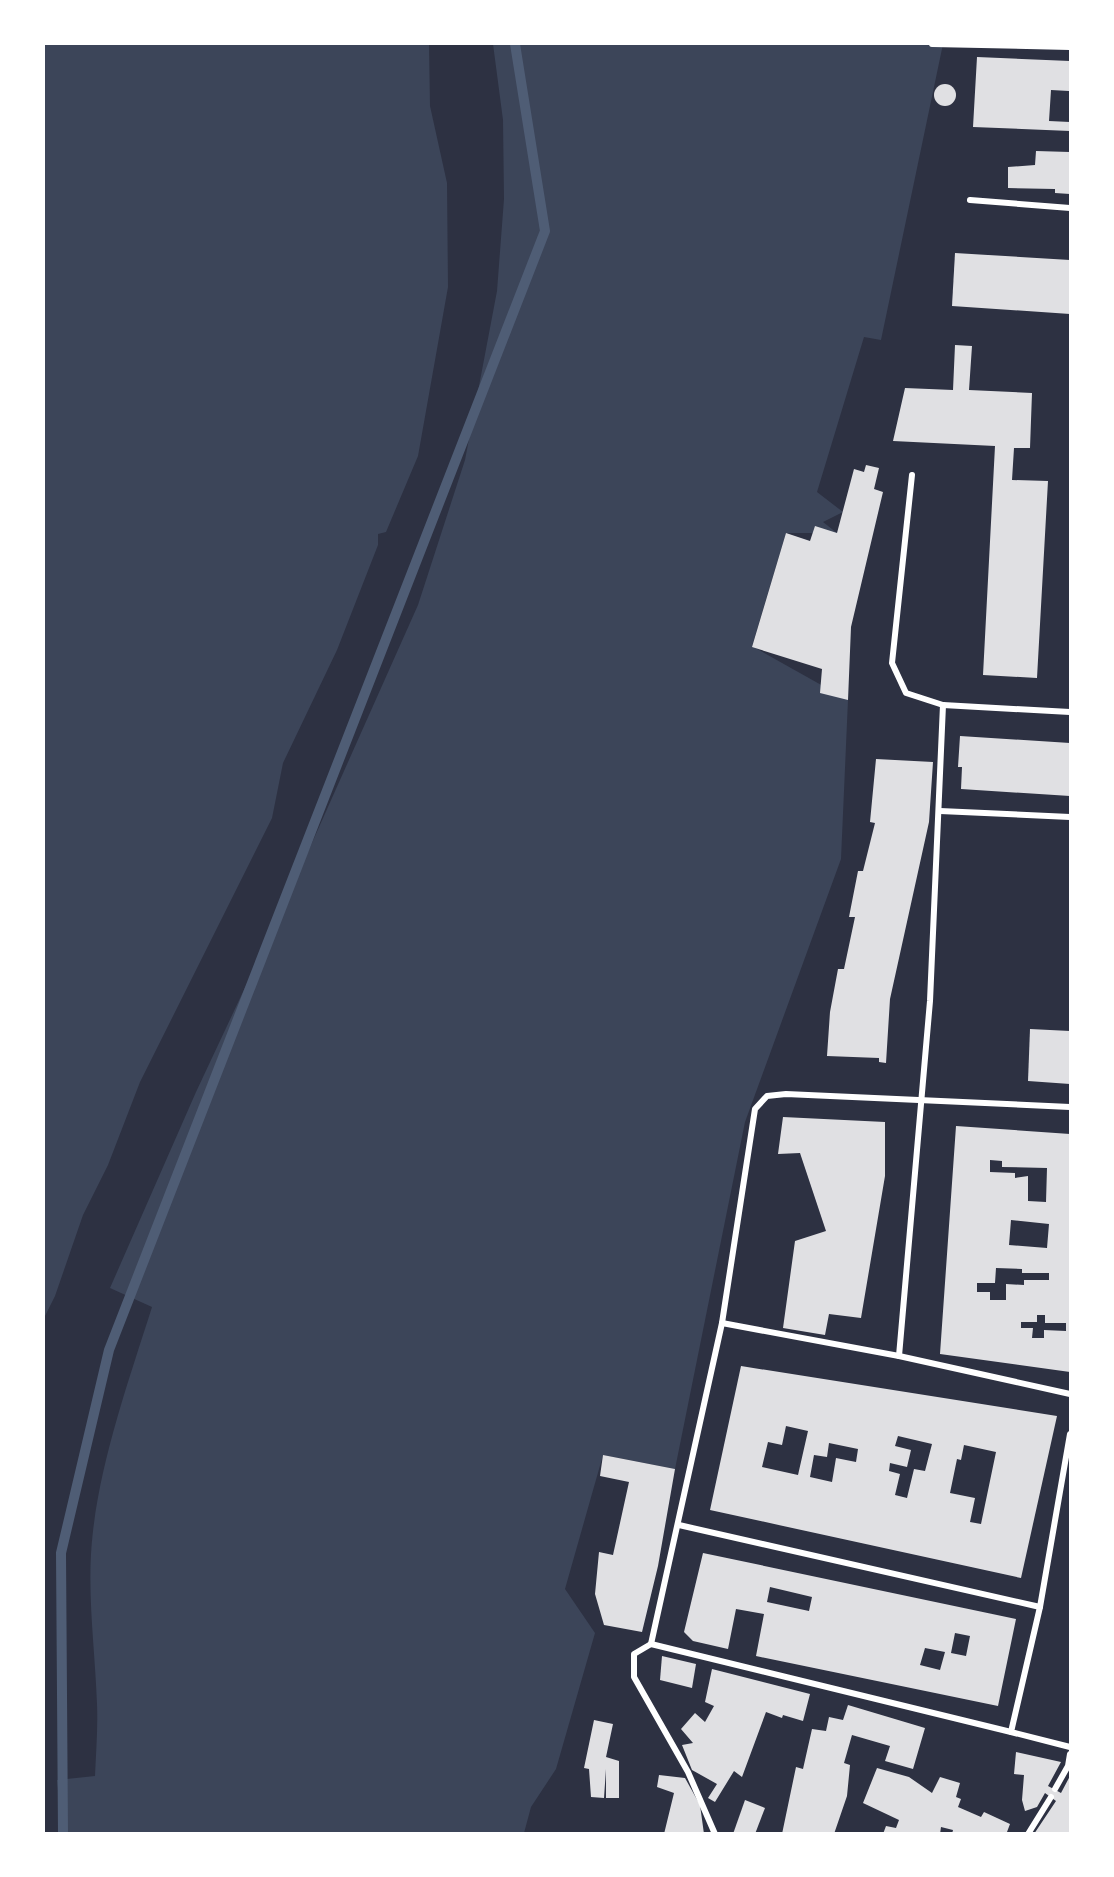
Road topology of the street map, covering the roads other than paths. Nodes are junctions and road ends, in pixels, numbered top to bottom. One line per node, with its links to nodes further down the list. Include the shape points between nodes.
1 (932, 44): 2 (street)
2 (1071, 47)
3 (970, 200): 4 (street)
4 (1071, 208)
5 (912, 475): 6 (street, via 892,663 906,693)
6 (944, 705): 7 (street); 8 (street)
7 (1071, 712)
8 (940, 811): 9 (street); 10 (street)
9 (1071, 817)
10 (921, 1099): 11 (street); 12 (street, via 786,1094 767,1096 755,1109); 13 (street)
11 (1071, 1107)
12 (722, 1323): 13 (street); 16 (street)
13 (899, 1356): 14 (street)
14 (1071, 1394)
15 (1071, 1434): 17 (street)
16 (679, 1525): 17 (street); 18 (street)
17 (1040, 1608): 19 (street)
18 (651, 1644): 19 (street); 24 (street, via 634,1654 634,1677 688,1772)
19 (1011, 1732): 20 (street)
20 (1071, 1747)
21 (1071, 1754): 22 (street)
22 (1055, 1789)
23 (1051, 1797): 25 (street)
24 (715, 1833)
25 (1028, 1833)

